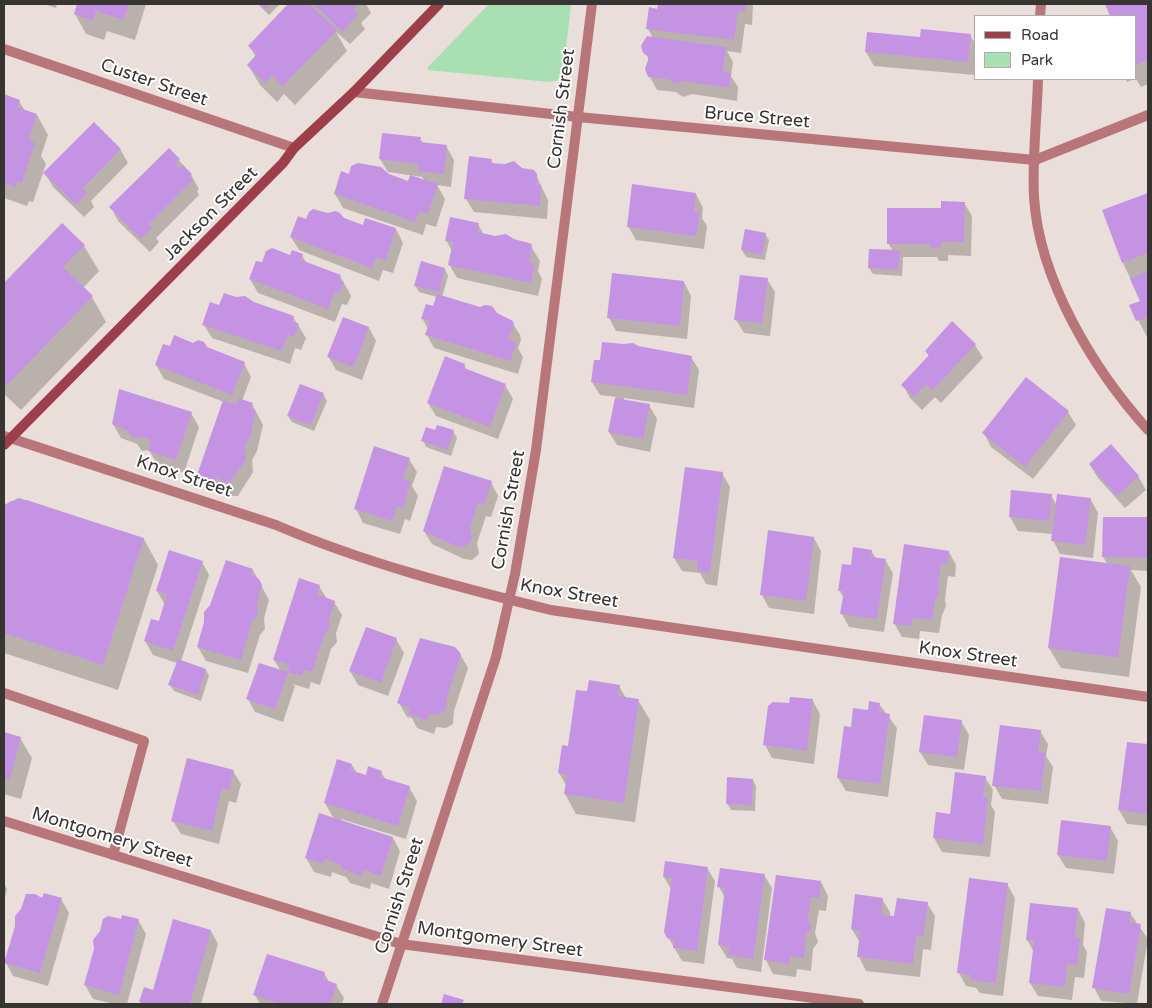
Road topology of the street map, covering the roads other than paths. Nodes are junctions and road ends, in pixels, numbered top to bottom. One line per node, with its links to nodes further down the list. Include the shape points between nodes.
1 (439, 4): 5 (main road, Jackson Street)
2 (592, 4): 7 (street, Cornish Street)
3 (4, 49): 8 (street, Custer Street)
4 (1038, 80): 9 (street)
5 (354, 92): 7 (street, Bruce Street); 8 (main road, Jackson Street)
6 (1148, 115): 9 (street, Bruce Street)
7 (578, 117): 9 (street, Bruce Street); 12 (street, Cornish Street, via 536,450)
8 (294, 148): 11 (main road, Jackson Street, via 284,163)
9 (1035, 160): 10 (street, via 1034,197 1040,236 1065,306 1102,370)
10 (1148, 430)
11 (6, 440): 12 (street, Knox Street, via 276,525 316,542 455,587)
12 (509, 600): 14 (street, Knox Street, via 551,610); 17 (street, Cornish Street, via 496,657)
13 (4, 693): 16 (street, via 144,741)
14 (1148, 697)
15 (4, 821): 16 (street, Montgomery Street)
16 (113, 855): 17 (street, Montgomery Street)
17 (401, 944): 18 (street, Cornish Street); 19 (street, Montgomery Street)
18 (382, 1004)
19 (859, 1004)

